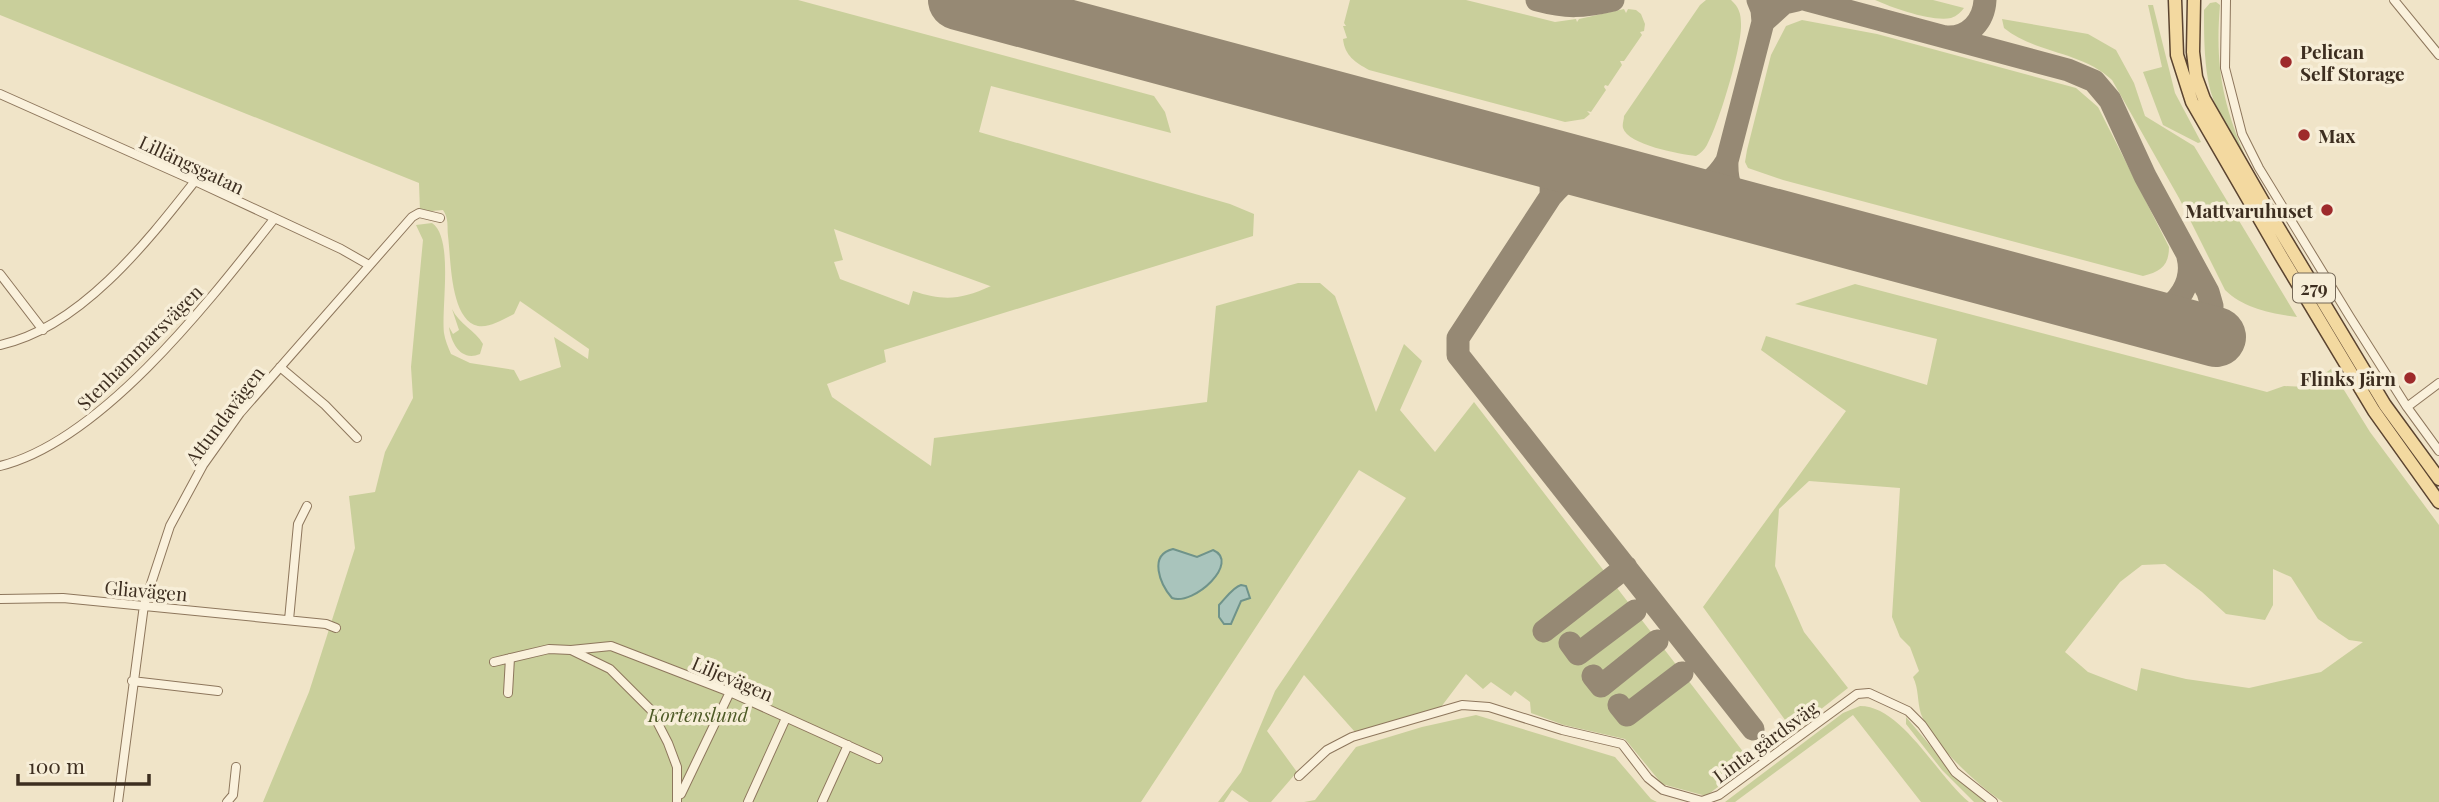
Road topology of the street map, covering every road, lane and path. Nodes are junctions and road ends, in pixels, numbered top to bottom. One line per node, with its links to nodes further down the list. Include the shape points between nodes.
1 (2175, 0): 21 (main road, 279, via 2177,55 2192,102 2374,411)
2 (2194, 0): 20 (main road, 279, via 2193,52 2204,99 2385,405)
3 (2227, 0): 16 (street, via 2225,68 2242,134)
4 (2394, 0): 5 (street)
5 (2439, 55)
6 (0, 94): 7 (street, Lillängsgatan)
7 (195, 181): 9 (street, Lillängsgatan); 12 (street, via 105,283)
8 (440, 218): 10 (street, Attundavägen, via 412,217)
9 (274, 219): 10 (street, Lillängsgatan); 19 (street, Stenhammarsvägen, via 211,299 130,383 82,426 43,450)
10 (369, 265): 14 (street, Attundavägen)
11 (0, 274): 12 (street)
12 (43, 330): 13 (street)
13 (0, 345)
14 (280, 367): 17 (street, Attundavägen); 24 (street, Attundavägen, via 203,465 170,526)
15 (2439, 383): 16 (street)
16 (2407, 407): 18 (street)
17 (357, 438)
18 (2439, 451)
19 (0, 466)
20 (2439, 479)
21 (2439, 502)
22 (307, 506): 25 (street, via 298,524)
23 (0, 599): 24 (street, Gliavägen, via 63,598)
24 (144, 605): 25 (street, Gliavägen); 30 (street, Attundavägen)
25 (289, 620): 26 (street, Gliavägen)
26 (336, 628)
27 (571, 650): 28 (street, Liljevägen, via 549,649); 32 (street, Liljevägen, via 611,646); 39 (street, via 610,669 651,710 677,767)
28 (510, 658): 29 (street, Liljevägen); 33 (street)
29 (494, 662)
30 (132, 681): 31 (street); 40 (street, Attundavägen)
31 (218, 691)
32 (730, 692): 34 (street, Liljevägen); 39 (street)
33 (508, 693)
34 (786, 718): 35 (street, Liljevägen); 42 (street)
35 (848, 746): 36 (street, Liljevägen); 43 (street)
36 (878, 759)
37 (236, 767): 41 (street, via 233,795)
38 (1299, 776): 44 (street, Linta gårdsväg, via 1327,750 1352,737 1476,705 1622,744 1662,790 1702,801 1719,795 1857,694 1869,693 1908,711 1955,772)
39 (677, 801)
40 (118, 802)
41 (227, 802)
42 (748, 802)
43 (822, 802)
44 (1993, 802)

